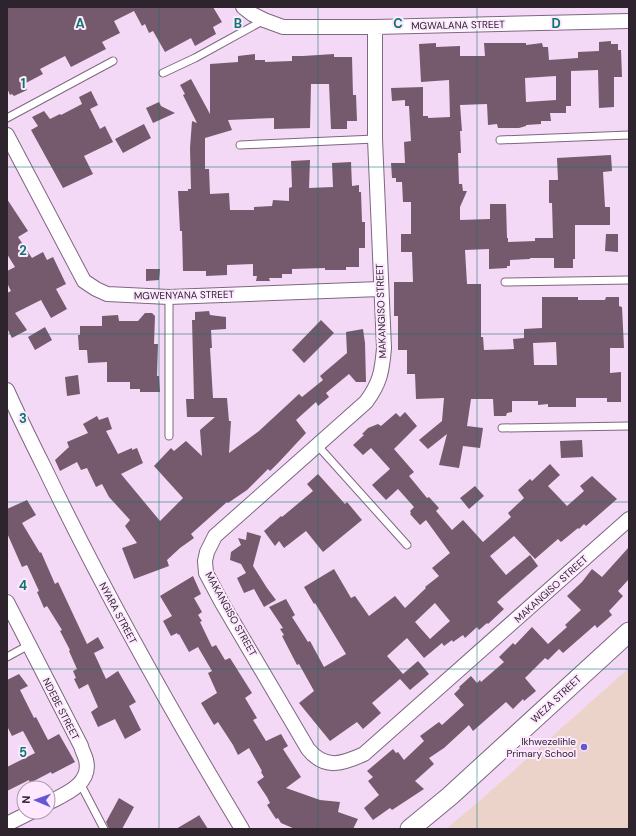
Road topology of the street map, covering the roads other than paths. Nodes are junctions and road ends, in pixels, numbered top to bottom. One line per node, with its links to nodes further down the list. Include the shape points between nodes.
1 (243, 7): 2 (street, MGWALANA STREET)
2 (264, 20): 4 (street, MGWALANA STREET, via 283,27); 6 (lane)
3 (629, 21): 4 (street, MGWALANA STREET)
4 (375, 27): 10 (street, MAKANGISO STREET)
5 (113, 61): 7 (lane)
6 (163, 73)
7 (7, 118)
8 (7, 135): 16 (street, MGWENYANA STREET, via 84,281 107,294)
9 (629, 135): 11 (lane)
10 (375, 139): 12 (lane); 15 (street, MAKANGISO STREET)
11 (500, 140)
12 (240, 146)
13 (629, 280): 14 (lane)
14 (505, 282)
15 (380, 288): 16 (street, MGWENYANA STREET); 21 (street, MAKANGISO STREET, via 384,348 382,372 375,390 366,402)
16 (169, 297): 20 (lane)
17 (7, 390): 33 (street, NYARA STREET, via 77,536 116,610 189,741)
18 (629, 426): 19 (lane)
19 (502, 428)
20 (169, 436)
21 (318, 446): 22 (street, MAKANGISO STREET, via 216,536 207,552 205,562 206,572 222,603 308,749 324,762 337,764 364,754); 23 (lane)
22 (629, 519)
23 (408, 545)
24 (7, 602): 26 (street, NDEBE STREET)
25 (629, 632): 34 (street, WEZA STREET, via 450,796)
26 (29, 645): 27 (lane); 28 (street, NDEBE STREET, via 86,761 87,769)
27 (7, 657)
28 (80, 783): 29 (street); 32 (lane)
29 (56, 798)
30 (16, 820): 31 (street)
31 (7, 824)
32 (104, 829)
33 (242, 829)
34 (410, 829)

